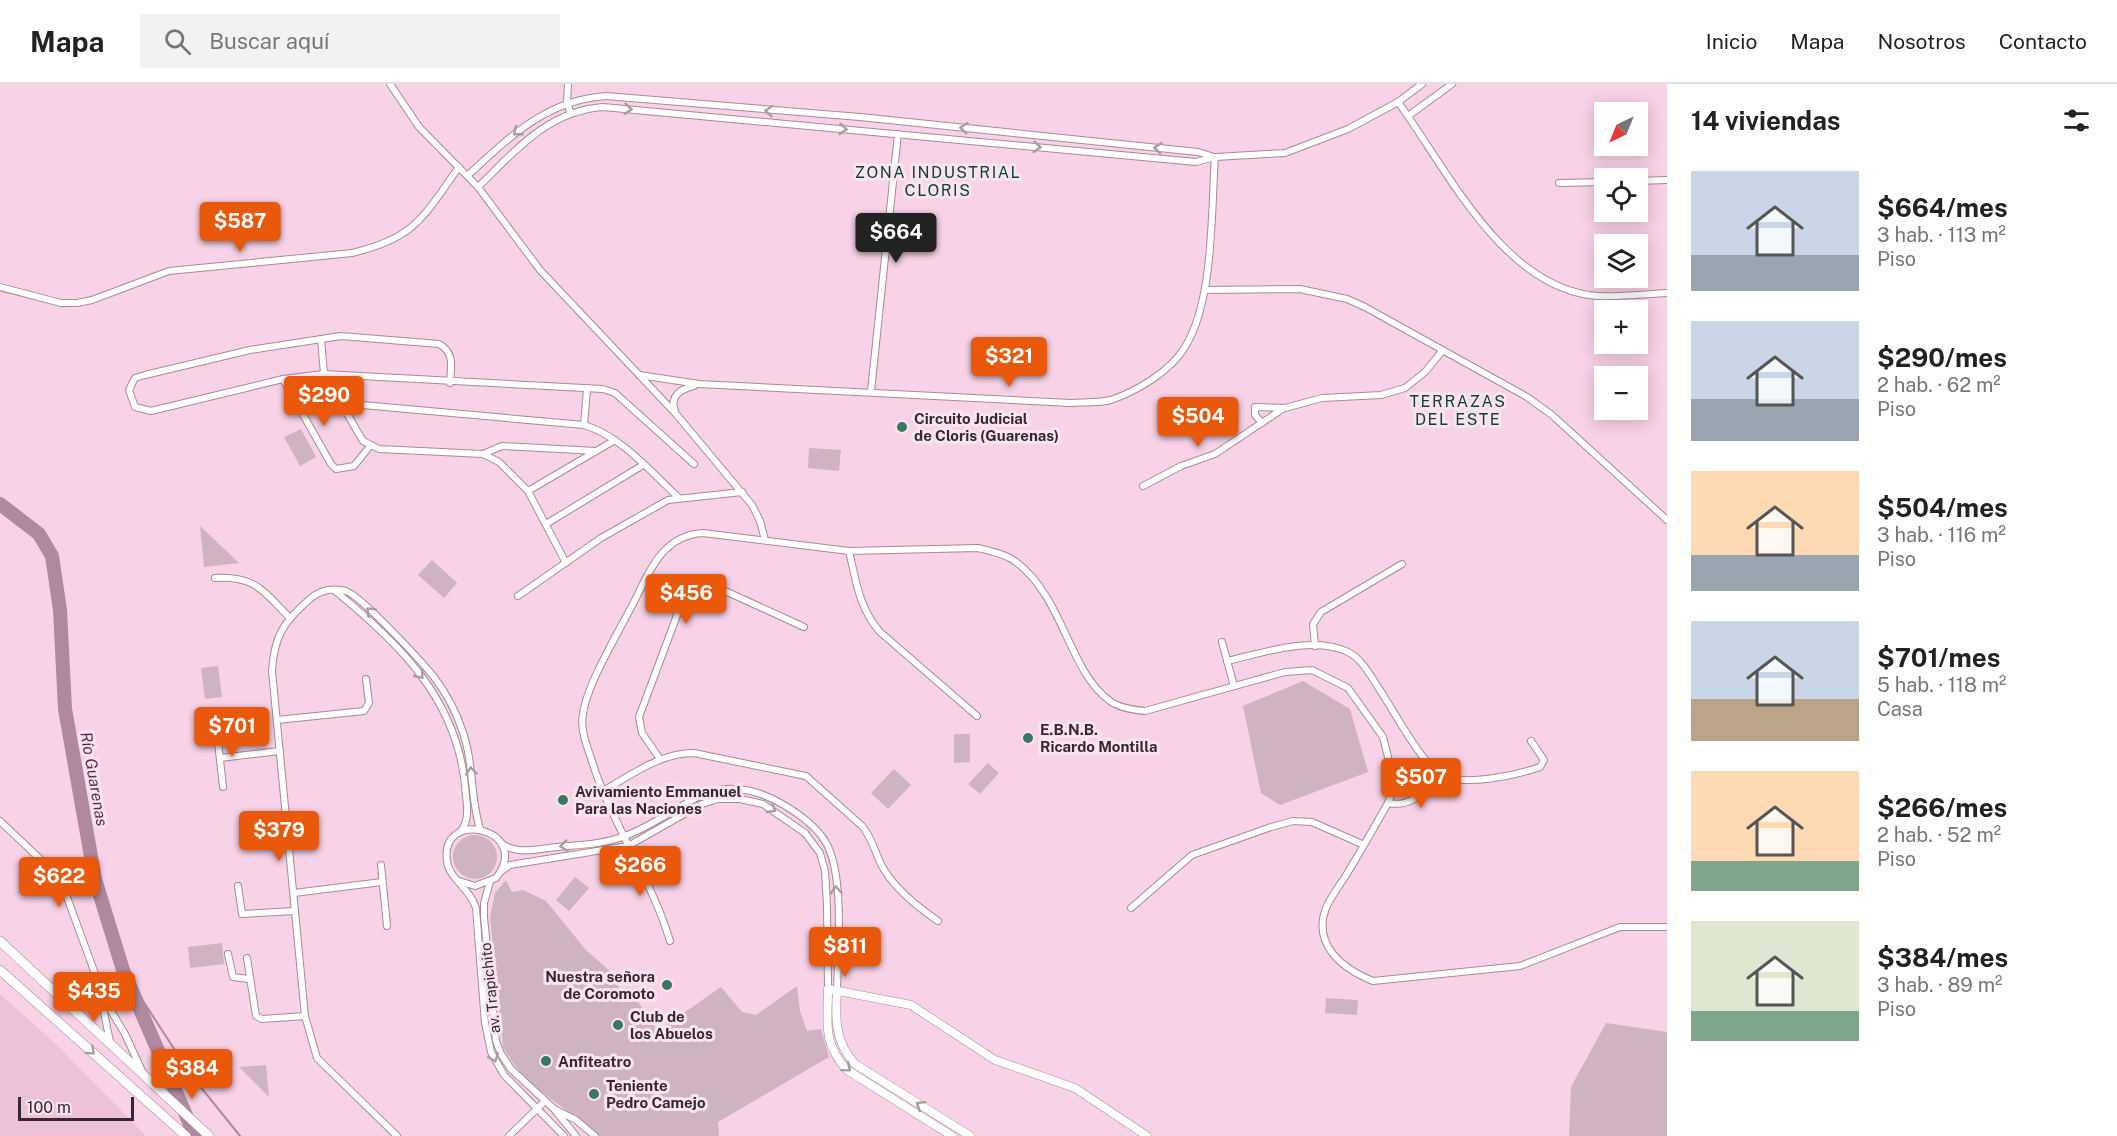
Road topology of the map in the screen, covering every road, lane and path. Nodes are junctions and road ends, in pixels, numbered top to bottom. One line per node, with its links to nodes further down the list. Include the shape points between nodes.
1 (390, 84): 11 (street, via 419,127)
2 (568, 84): 5 (street)
3 (1422, 84): 6 (street)
4 (1452, 84): 8 (street)
5 (567, 102): 7 (street); 10 (street, one-way to 5, via 1198,152 860,117 606,96); 12 (street, one-way to 12, via 523,127)
6 (1398, 102): 8 (street); 10 (street, via 1348,129 1285,153)
7 (570, 112): 9 (street, one-way to 9, via 603,106); 17 (street, via 537,132)
8 (1408, 116): 20 (street, via 1496,239 1536,275 1559,286 1598,296)
9 (898, 134): 10 (street, one-way to 10, via 1196,162); 29 (street)
10 (1215, 158): 19 (street)
11 (459, 167): 12 (street); 18 (street, via 408,232 375,248 168,271 76,303 61,303)
12 (468, 175): 17 (street)
13 (1648, 180): 14 (street)
14 (1667, 180)
15 (1594, 182): 16 (street)
16 (1559, 183)
17 (478, 187): 24 (street, via 540,270)
18 (0, 287)
19 (1205, 290): 22 (street, via 1300,289 1326,294 1365,307); 29 (street, via 1200,314 1185,348 1143,385 1110,400 1070,403)
20 (1667, 293)
21 (321, 339): 23 (street); 25 (street, via 250,350 145,375 135,378 129,390 135,407 151,411); 26 (street, via 350,337 439,344 452,358)
22 (1443, 350): 31 (street, via 1405,388 1322,398); 45 (street, via 1552,415)
23 (324, 374): 25 (street); 26 (street); 30 (street)
24 (639, 375): 27 (street); 32 (street)
25 (283, 379): 36 (street, via 336,469 354,466)
26 (450, 383): 28 (street)
27 (699, 384): 29 (street); 32 (street, via 678,392 673,406)
28 (587, 389): 34 (street); 39 (street, via 615,393)
29 (871, 391)
30 (340, 403): 34 (street); 36 (street)
31 (1285, 408): 33 (street); 33 (street, via 1255,407)
32 (676, 414): 43 (street)
33 (1262, 423): 41 (street, via 1215,454)
34 (585, 425): 35 (street, via 600,429)
35 (615, 440): 37 (street); 40 (street)
36 (370, 446): 38 (street)
37 (596, 451): 38 (street, via 502,446); 42 (street)
38 (483, 454): 42 (street, via 499,462)
39 (694, 464)
40 (643, 465): 44 (street); 46 (street)
41 (1143, 486)
42 (528, 491): 46 (street)
43 (742, 492): 44 (street); 47 (street, via 760,521)
44 (678, 497): 49 (street, via 610,533)
45 (1666, 518)
46 (546, 524): 49 (street)
47 (765, 540): 48 (street); 70 (street, via 688,534 674,540 650,568 591,689 582,716)
48 (849, 551): 60 (street, via 978,548 1015,561 1051,600 1086,671 1111,702 1145,711); 61 (street, via 867,617)
49 (566, 563): 53 (street)
50 (1402, 564): 57 (street, via 1321,612 1313,624)
51 (215, 579): 54 (street, via 245,579)
52 (333, 590): 54 (street, via 322,591); 73 (street, one-way to 52, via 467,743 444,692 357,598 347,591); 74 (street, one-way to 74, via 414,667 444,709 461,755 464,776 467,818)
53 (518, 596)
54 (290, 618): 62 (street, via 278,635 273,653)
55 (804, 627): 67 (street, via 712,585 693,589 682,602 639,717 642,733)
56 (1222, 642): 58 (street)
57 (1315, 646): 58 (street); 68 (street, via 1332,647 1357,659 1427,762)
58 (1227, 661): 60 (street)
59 (366, 678): 62 (street, via 369,703 364,711)
60 (1234, 686): 71 (street, via 1285,672 1312,670 1348,688 1383,737 1395,784)
61 (977, 716)
62 (277, 720): 65 (street)
63 (217, 733): 66 (street)
64 (1531, 741): 68 (street, via 1545,760 1540,766 1489,778)
65 (280, 752): 66 (street); 85 (street)
66 (220, 758): 69 (street)
67 (660, 759): 70 (street); 88 (street, via 694,753 806,777 862,826 870,835 885,872)
68 (1443, 776): 71 (street, via 1409,804)
69 (223, 787)
70 (601, 792): 75 (street)
71 (1388, 803): 77 (street)
72 (0, 821): 99 (street, via 60,878)
73 (480, 829): 74 (street); 76 (street)
74 (460, 833): 81 (street, via 450,844 446,859)
75 (623, 837): 76 (street, one-way to 76, via 532,850 517,850); 78 (street); 98 (street, one-way to 75, via 835,867 825,841 788,807 756,792 725,788 684,803)
76 (501, 843): 80 (street, via 504,859)
77 (1364, 845): 86 (street, via 1312,822 1271,826 1192,855); 90 (street, via 1326,908 1322,930 1328,948 1341,963 1373,981 1520,966 1620,927)
78 (628, 846): 80 (street, via 510,865); 92 (street); 97 (street, one-way to 97, via 718,799 740,799 772,808 813,841 823,862)
79 (381, 865): 82 (street)
80 (500, 872): 83 (street)
81 (459, 881): 83 (street, via 475,886); 104 (street, one-way to 104, via 476,908 491,1052 504,1075)
82 (382, 882): 85 (street); 89 (street)
83 (490, 882): 103 (street, av. Trapichito, via 484,917 496,1041 506,1065)
84 (238, 886): 87 (street, via 242,914)
85 (294, 893): 87 (street)
86 (1131, 909)
87 (296, 911): 100 (street)
88 (938, 921)
89 (387, 926)
90 (1667, 927)
91 (0, 941): 101 (main road)
92 (670, 941)
93 (228, 954): 96 (street, via 233,977)
94 (247, 958): 96 (street)
95 (0, 970): 106 (main road, one-way to 106)
96 (249, 979): 100 (street, via 256,1016)
97 (828, 989): 98 (street); 113 (street, one-way to 113, via 827,1037 837,1060)
98 (837, 990): 114 (street, one-way to 98, via 855,1064 838,1039); 115 (street, via 911,1005 995,1060 1075,1088)
99 (105, 1001): 101 (street); 102 (street)
100 (305, 1016): 108 (street, via 316,1058)
101 (110, 1042): 102 (main road)
102 (143, 1073): 107 (main road)
103 (545, 1101): 104 (street); 105 (street, av. Trapichito)
104 (538, 1108): 109 (street); 110 (street)
105 (553, 1108): 111 (street, av. Trapichito); 112 (street)
106 (186, 1136)
107 (209, 1136)
108 (397, 1136)
109 (509, 1136)
110 (564, 1136)
111 (576, 1136)
112 (595, 1136)
113 (952, 1136)
114 (970, 1136)
115 (1148, 1136)

